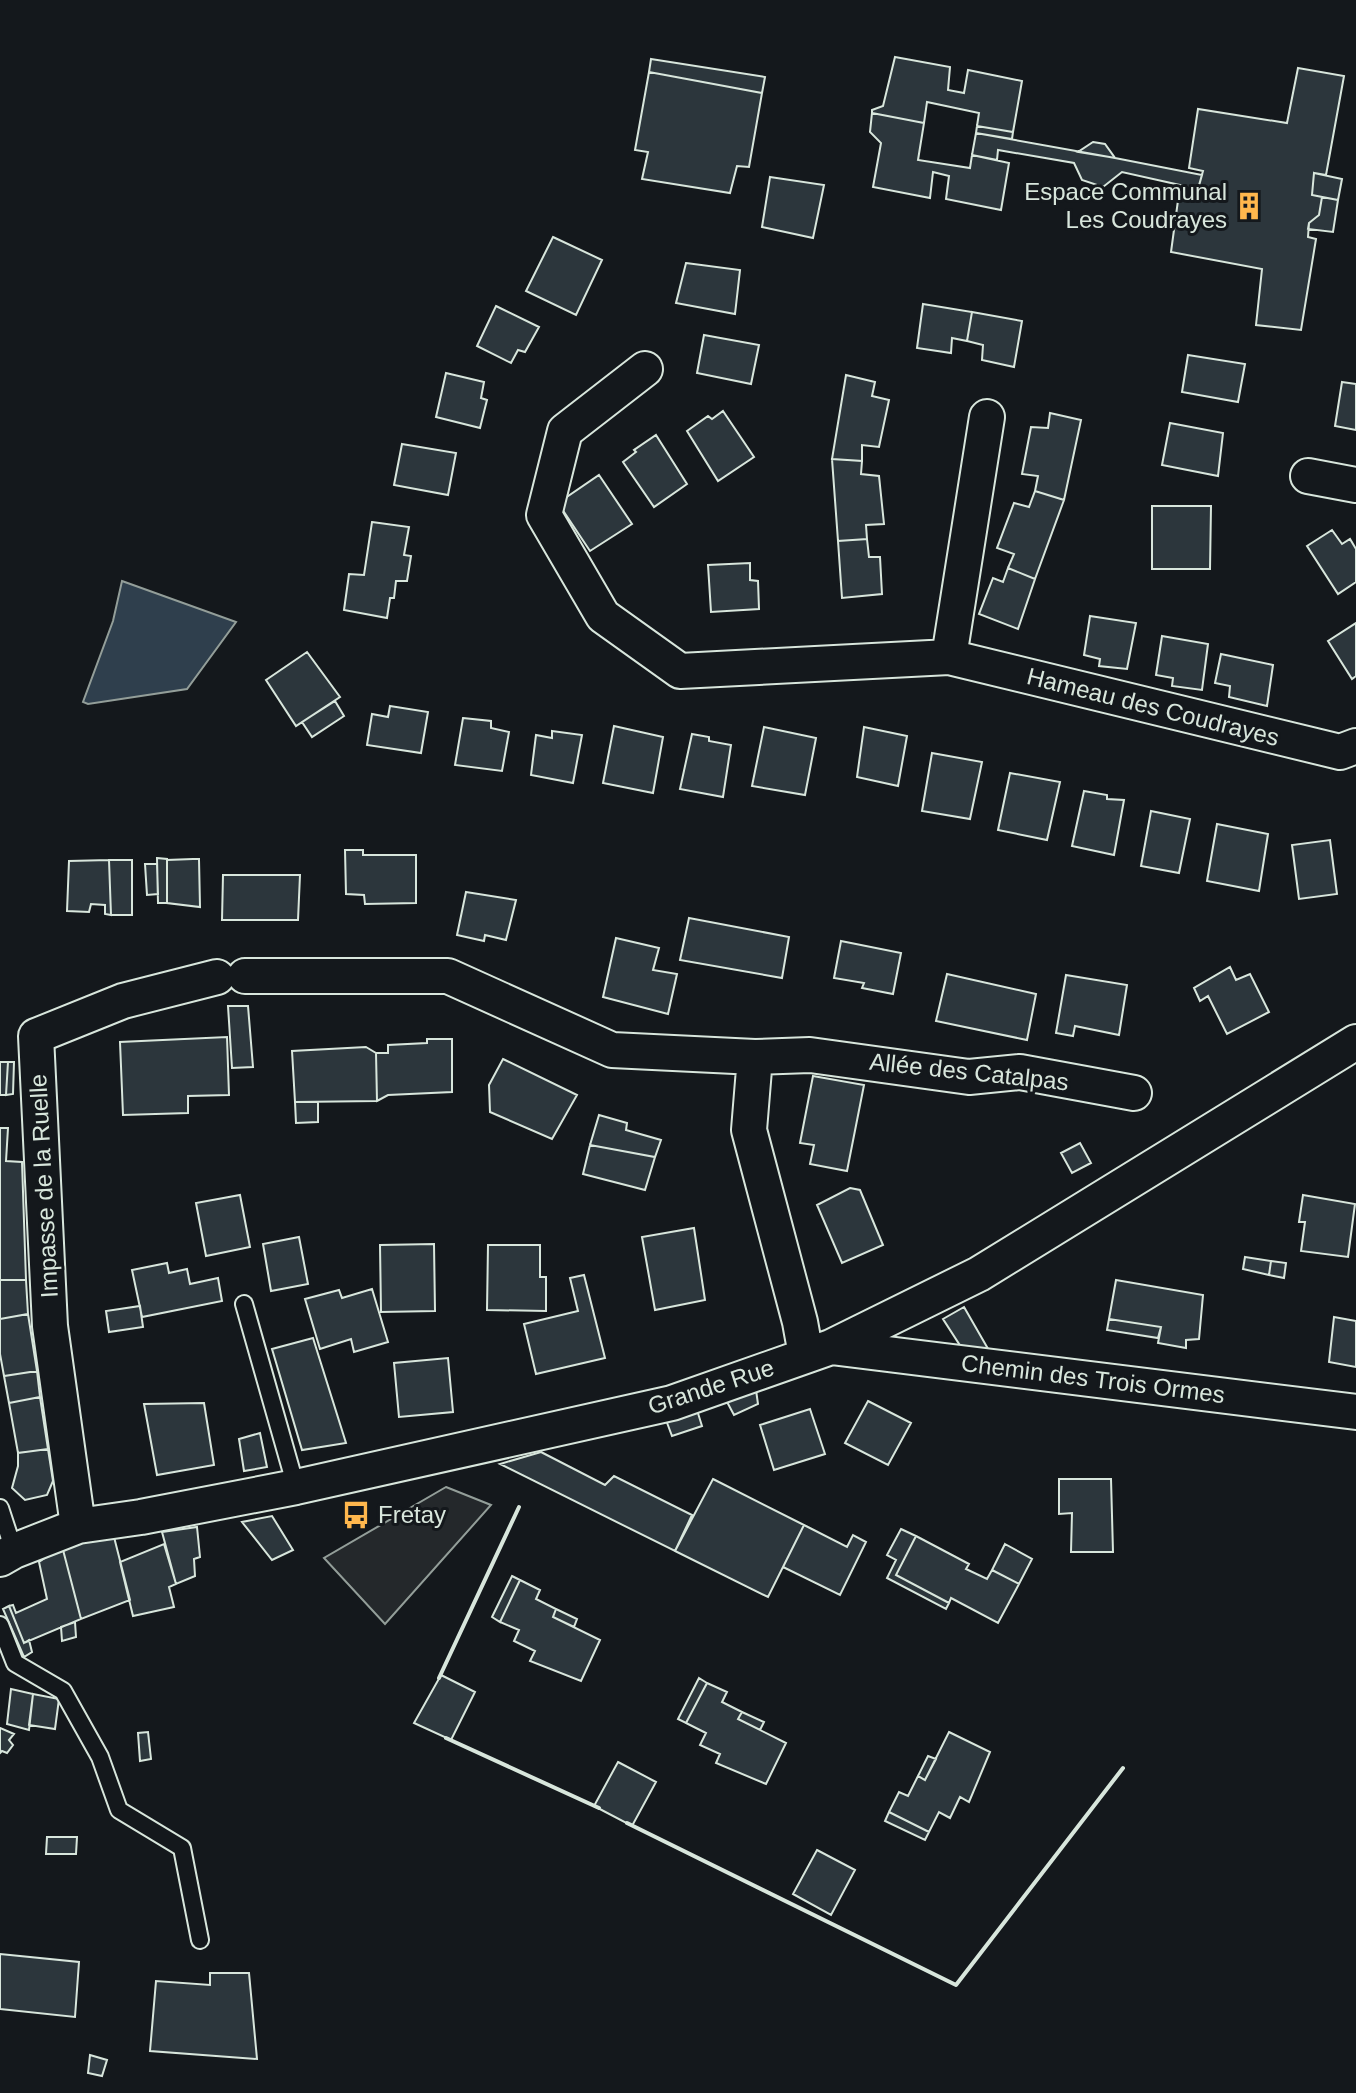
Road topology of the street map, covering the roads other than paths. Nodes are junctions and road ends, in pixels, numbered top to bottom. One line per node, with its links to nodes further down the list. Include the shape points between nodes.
1 (645, 369): 5 (street, Hameau des Coudrayes, via 565,431 544,515 603,616 680,671)
2 (987, 417): 5 (street)
3 (1308, 476): 4 (street)
4 (1356, 485)
5 (949, 657): 6 (street, Hameau des Coudrayes, via 1340,752)
6 (1356, 746)
7 (231, 976): 9 (street, Allée des Catalpas, via 448,976 612,1050); 16 (street, Impasse de la Ruelle, via 123,1001 36,1036 50,1326)
8 (1356, 1042): 12 (street, Grande Rue, via 979,1274)
9 (755, 1057): 10 (street, Allée des Catalpas, via 810,1055 969,1077 1020,1072); 12 (street, via 749,1130 800,1322)
10 (1134, 1093)
11 (244, 1304): 14 (lane)
12 (818, 1351): 13 (street, Chemin des Trois Ormes); 14 (street, Grande Rue, via 672,1403)
13 (1356, 1412)
14 (296, 1487): 16 (street, Grande Rue)
15 (0, 1508): 17 (lane)
16 (78, 1526): 17 (street, Grande Rue)
17 (7, 1555)
18 (0, 1625): 19 (lane, via 15,1663 63,1691 100,1757 119,1810 182,1848)
19 (200, 1940)

